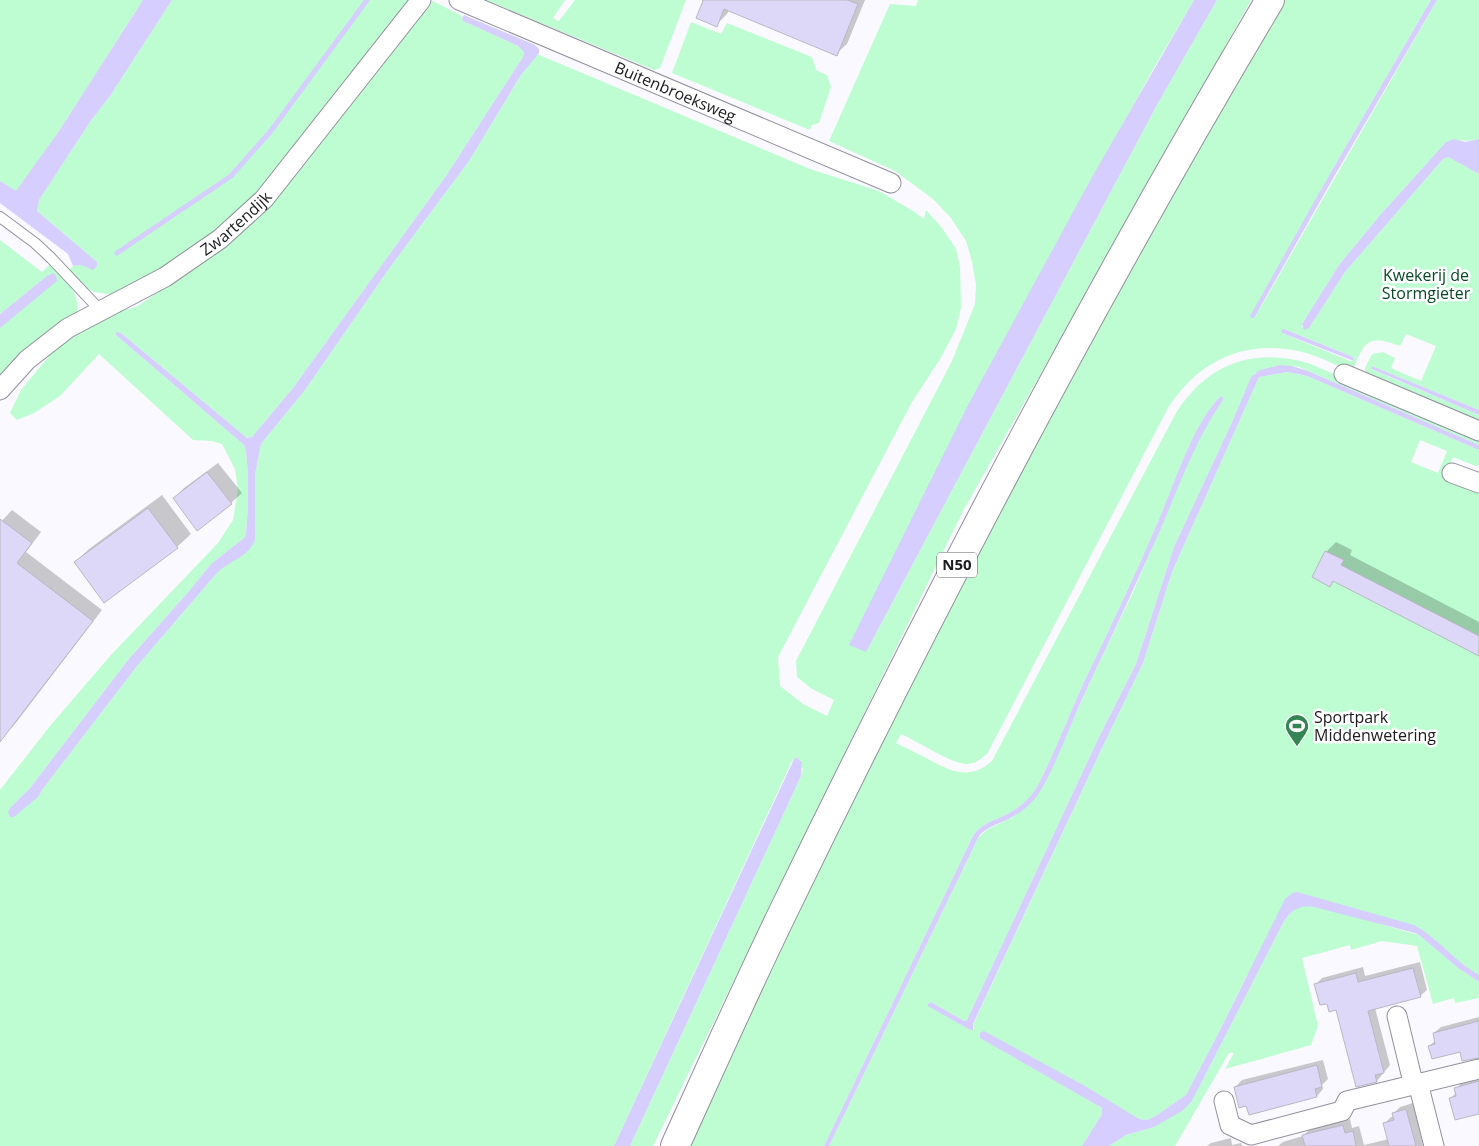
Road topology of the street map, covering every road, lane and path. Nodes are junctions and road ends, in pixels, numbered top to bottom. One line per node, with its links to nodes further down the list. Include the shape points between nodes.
1 (421, 0): 7 (street, Zwartendijk, via 264,199 220,239 173,272)
2 (459, 0): 5 (street, Buitenbroeksweg)
3 (1258, 0): 18 (highway, N50, via 1099,278 881,688)
4 (1270, 0): 19 (highway, N50, via 1109,281 988,506 787,904)
5 (891, 182)
6 (0, 217): 7 (lane, via 40,248)
7 (101, 311): 9 (street, Zwartendijk, via 68,328 27,360)
8 (1344, 374): 10 (street)
9 (0, 390)
10 (1479, 431)
11 (1452, 473): 12 (street)
12 (1479, 483)
13 (1397, 1016): 15 (street, via 1412,1078)
14 (1479, 1069): 15 (street)
15 (1418, 1083): 17 (street, via 1347,1101 1342,1111); 20 (street)
16 (1224, 1101): 17 (street, via 1230,1125)
17 (1252, 1140)
18 (664, 1146)
19 (675, 1146)
20 (1434, 1146)

